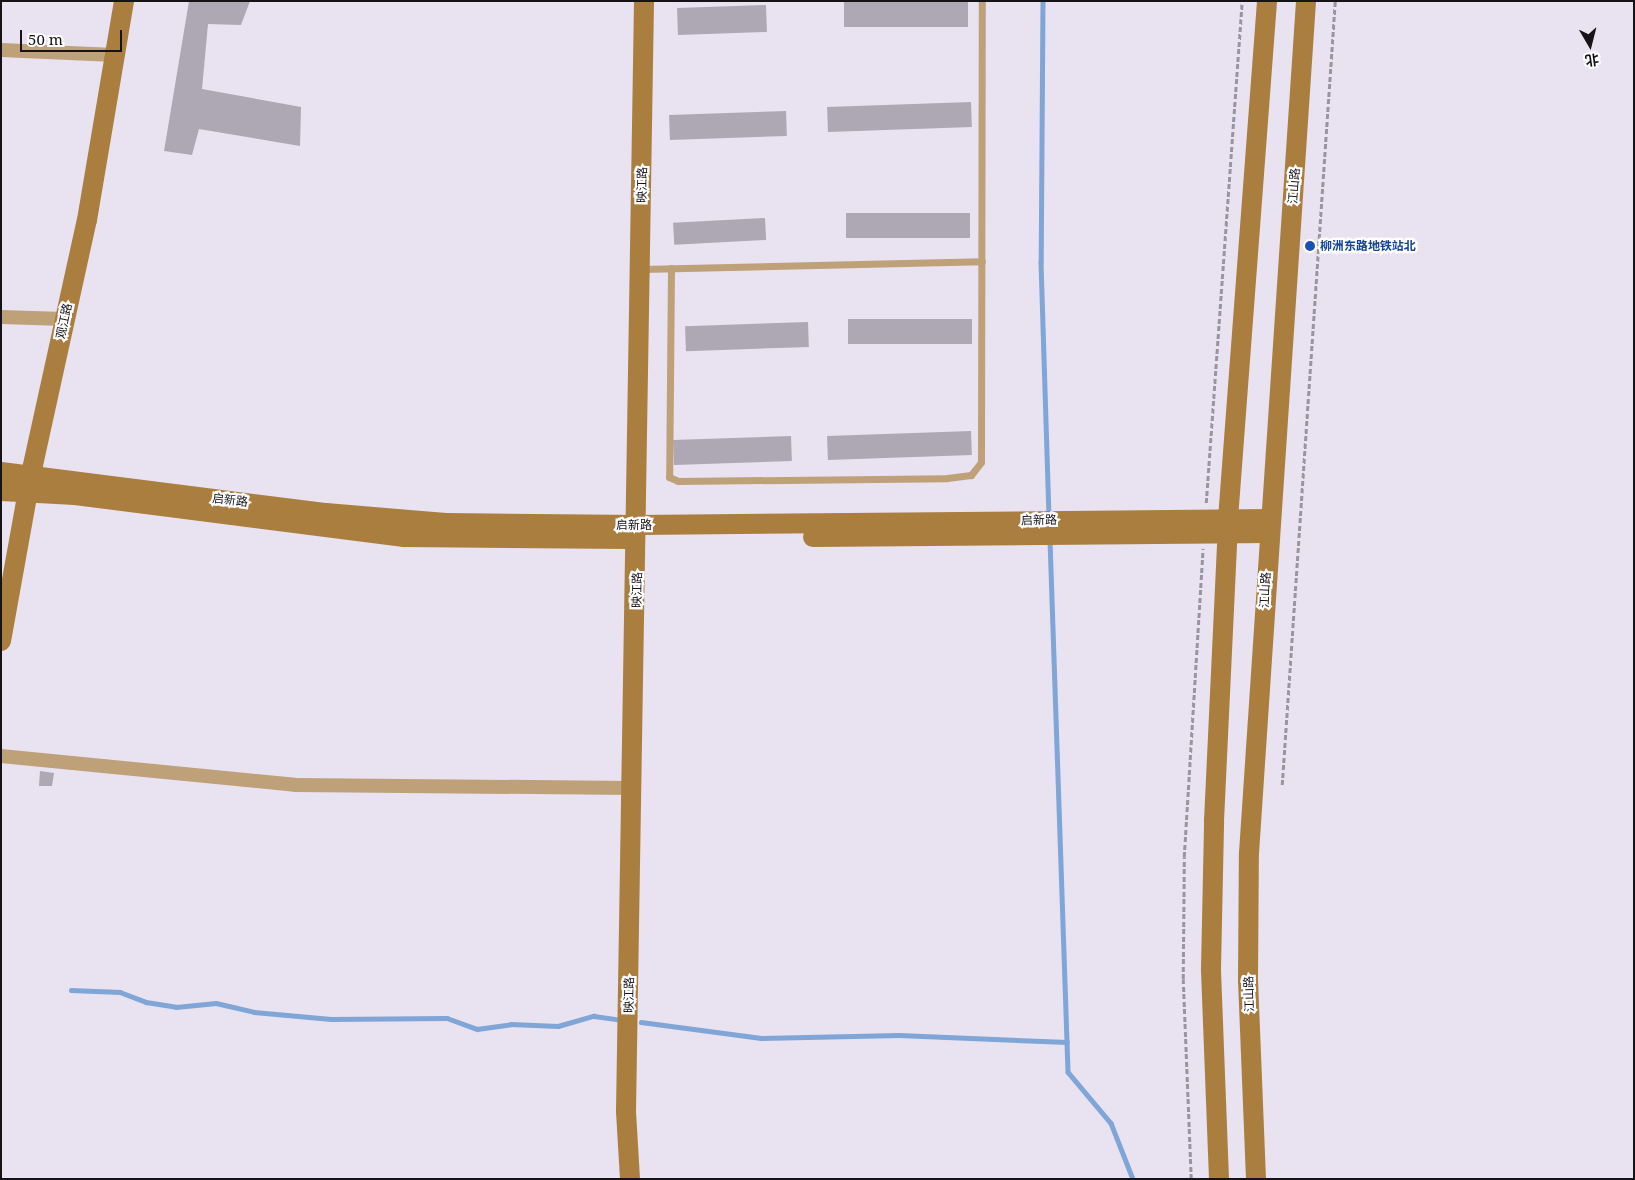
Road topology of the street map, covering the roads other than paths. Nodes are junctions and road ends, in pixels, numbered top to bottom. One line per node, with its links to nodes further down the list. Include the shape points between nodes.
1 (124, 1): 7 (street, 观江路)
2 (644, 1): 10 (street, 映江路)
3 (982, 1): 8 (lane)
4 (1268, 1): 16 (street)
5 (1306, 1): 17 (street, 江山路)
6 (1, 50): 7 (street)
7 (115, 55): 12 (street, 观江路, via 87,220)
8 (982, 262): 9 (lane); 9 (lane, via 981,462 971,475 947,478 678,480 669,477)
9 (671, 268): 10 (lane)
10 (640, 269): 18 (street, 映江路)
11 (1, 317): 12 (street)
12 (64, 319): 14 (street, 观江路)
13 (1, 472): 14 (street, 启新路)
14 (30, 483): 15 (street, 启新路); 18 (street, 启新路, via 397,520); 19 (street, 观江路)
15 (1, 491)
16 (1228, 526): 17 (street, 启新路); 18 (street, 启新路); 23 (street, via 1211,969)
17 (1269, 526): 24 (street, 江山路, via 1249,853 1248,981)
18 (638, 532): 21 (street, 映江路)
19 (1, 641)
20 (1, 756): 21 (street, via 295,785)
21 (633, 788): 22 (street, 映江路, via 626,1111)
22 (630, 1179)
23 (1219, 1179)
24 (1256, 1179)

